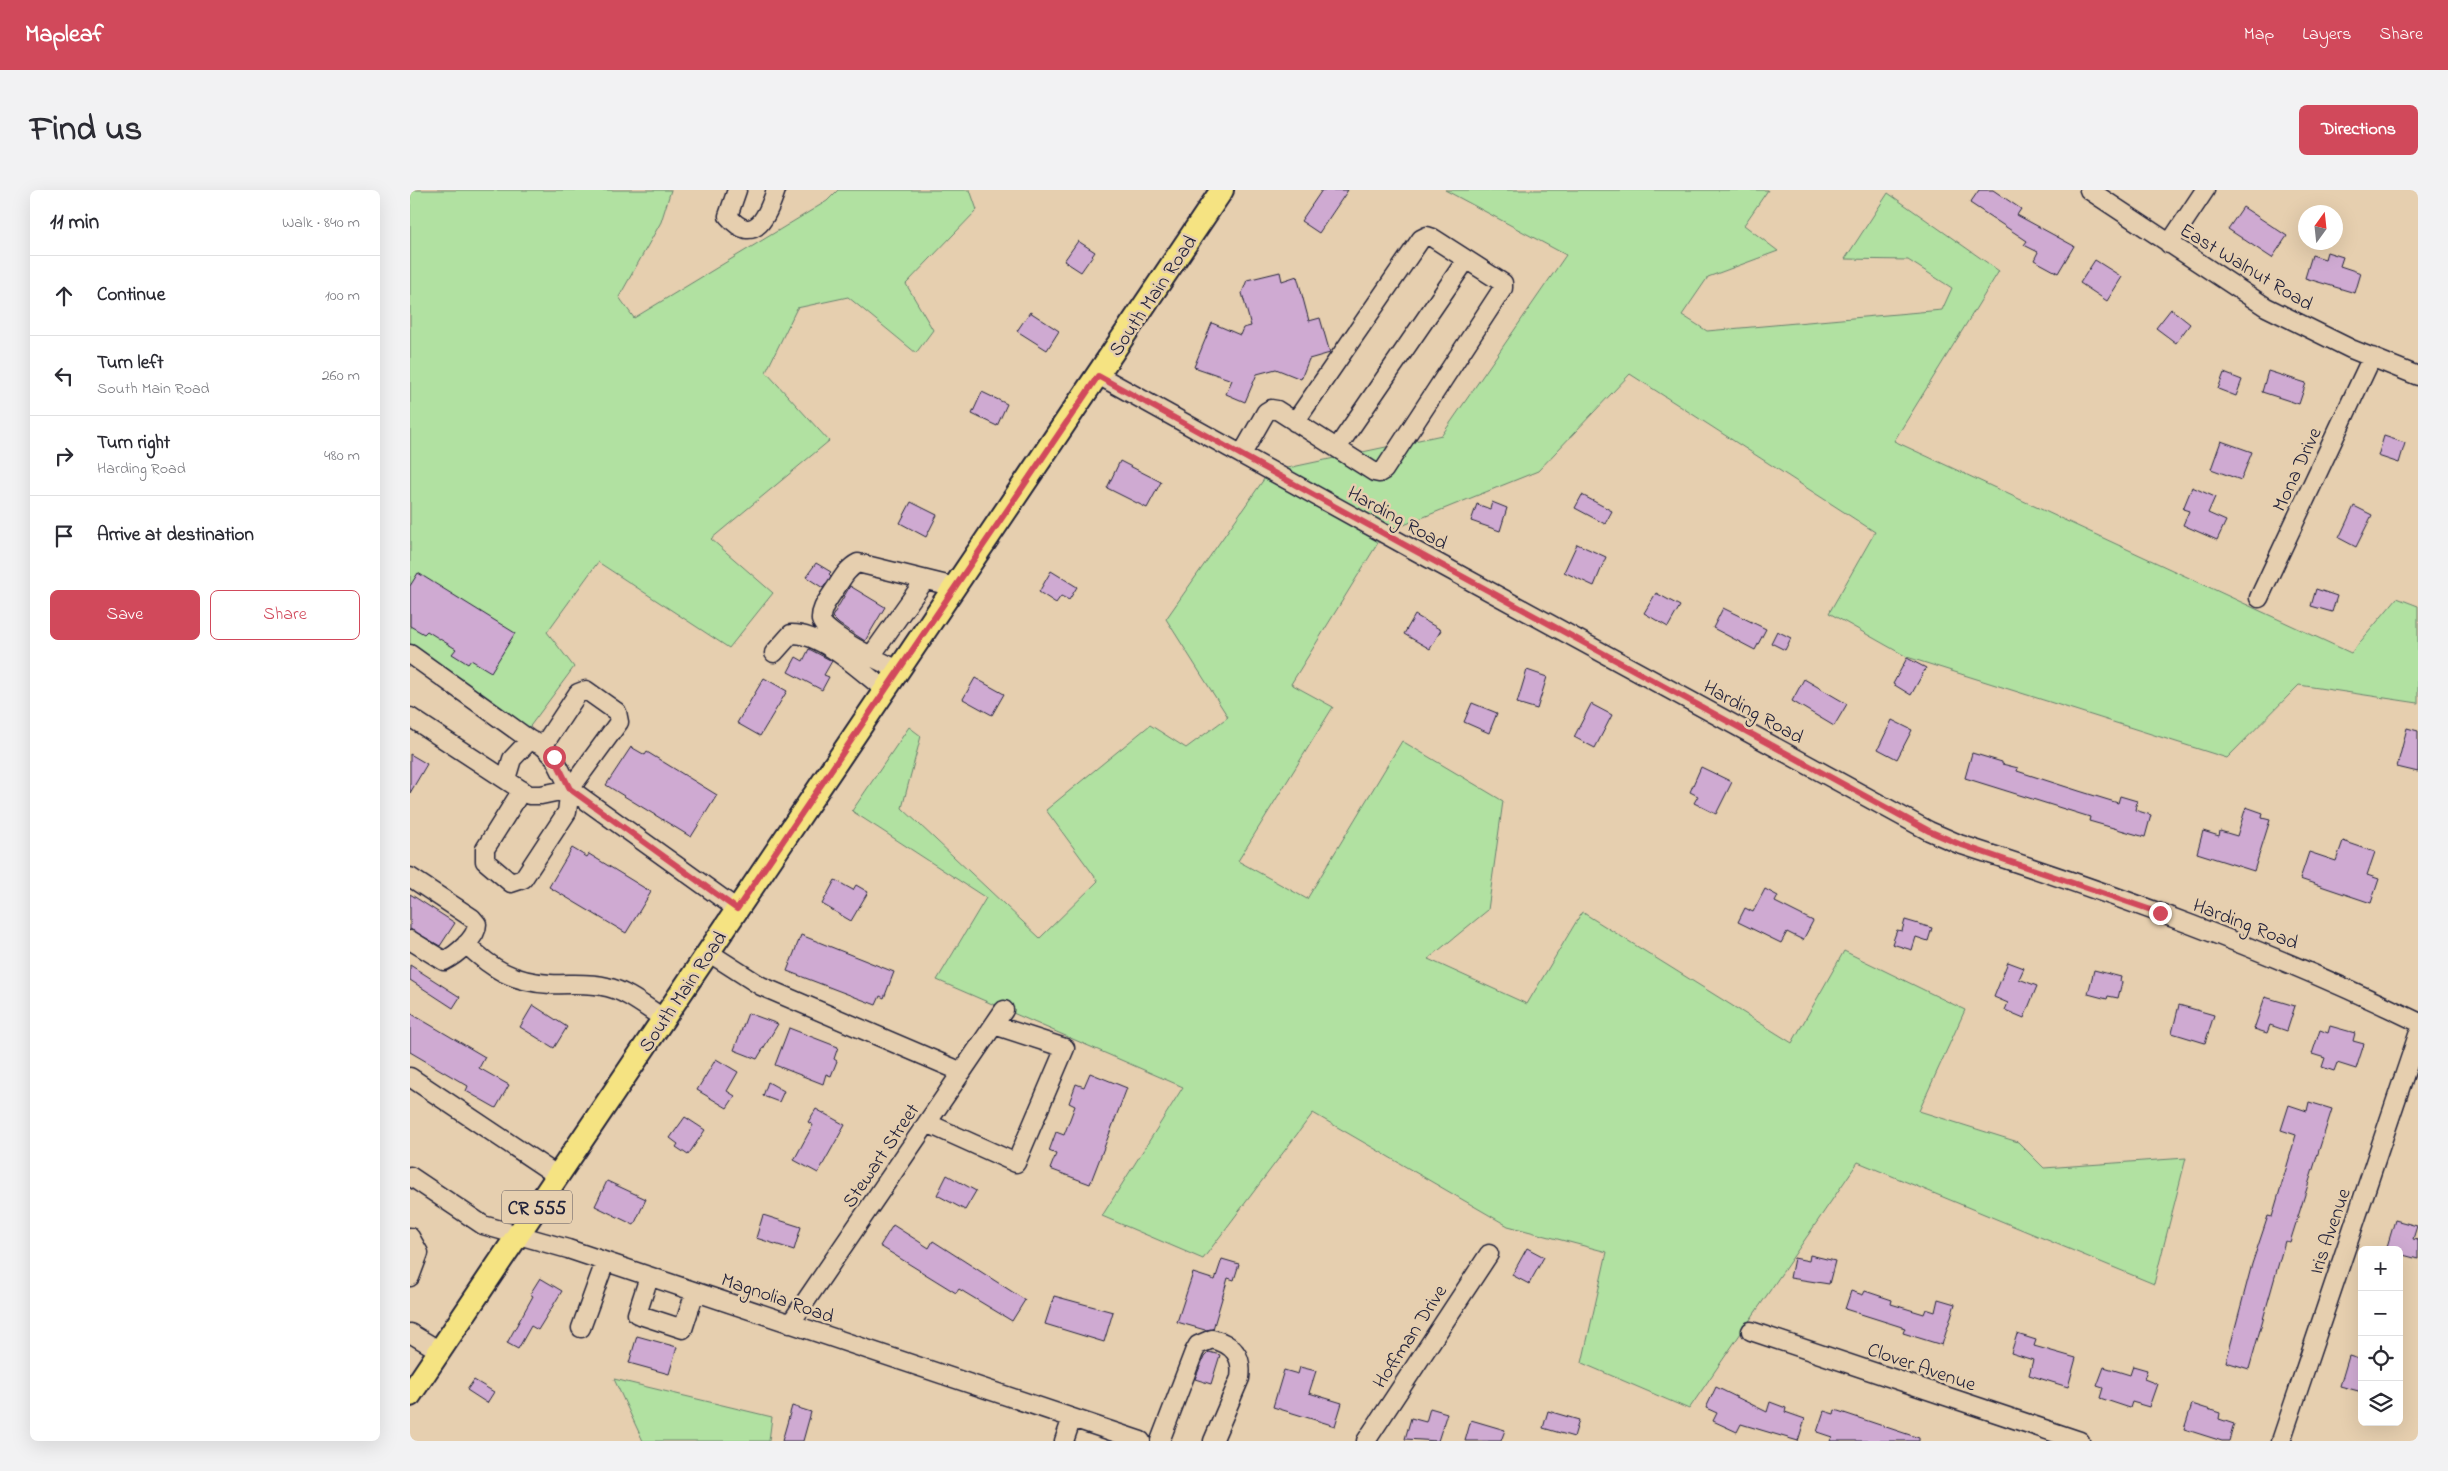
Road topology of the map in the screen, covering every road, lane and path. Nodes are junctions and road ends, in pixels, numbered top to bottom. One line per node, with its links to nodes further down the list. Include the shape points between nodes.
1 (737, 190): 2 (street, via 728,216 737,226 750,229 766,217)
2 (776, 190)
3 (1222, 190): 9 (main road, South Main Road / CR 555)
4 (2089, 190): 6 (street, East Walnut Road)
5 (2205, 190): 6 (street)
6 (2169, 244): 8 (street, East Walnut Road, via 2266,307)
7 (1466, 260): 11 (street, via 1433,238 1421,239); 12 (street); 12 (street, via 1502,283 1503,288 1384,470 1374,472)
8 (2372, 357): 10 (street, East Walnut Road); 16 (street, Mona Drive)
9 (1098, 376): 13 (street, Harding Road); 15 (main road, South Main Road / CR 555)
10 (2418, 376)
11 (1295, 422): 12 (street); 13 (street, via 1271,409 1266,412)
12 (1337, 448)
13 (1242, 454): 34 (street, Harding Road, via 1929,831 2215,932)
14 (925, 580): 15 (street); 19 (street); 19 (street, via 858,563 850,567 822,608 821,618 823,626)
15 (955, 587): 20 (main road, South Main Road / CR 555)
16 (2259, 598)
17 (774, 653): 21 (street, via 791,634 817,639)
18 (410, 654): 23 (street)
19 (871, 656): 20 (street)
20 (898, 670): 21 (main road, South Main Road / CR 555)
21 (885, 690): 28 (main road, South Main Road / CR 555)
22 (410, 717): 24 (street)
23 (536, 743): 24 (street, via 512,759); 25 (street, via 554,757); 25 (street, via 578,693 586,690 617,712 619,722)
24 (506, 779): 26 (street)
25 (570, 789): 26 (street, via 541,795 529,795); 26 (street, via 567,812 523,879 511,883 485,861 484,849); 28 (street)
26 (522, 790)
27 (410, 877): 30 (street, via 472,918 477,928)
28 (737, 909): 31 (main road, South Main Road / CR 555)
29 (410, 940): 30 (street, via 444,961)
30 (466, 944): 33 (street, via 485,963 517,980 609,987)
31 (708, 952): 33 (main road, South Main Road / CR 555); 37 (street, via 761,986)
32 (1004, 1010): 35 (street, Stewart Street)
33 (664, 1018): 41 (main road, South Main Road / CR 555)
34 (2418, 1022)
35 (994, 1025): 37 (street, Stewart Street); 39 (street, via 1065,1048 1016,1163)
36 (2418, 1035): 62 (street, Iris Avenue)
37 (962, 1072): 39 (street, Stewart Street)
38 (410, 1077): 41 (street)
39 (927, 1124): 49 (street, Stewart Street)
40 (410, 1176): 42 (street, Magnolia Road, via 478,1222)
41 (558, 1176): 42 (main road, South Main Road / CR 555)
42 (517, 1236): 45 (street, Magnolia Road); 53 (main road, South Main Road / CR 555)
43 (410, 1237): 46 (street, via 418,1253)
44 (1489, 1254): 60 (street, Hoffman Drive)
45 (605, 1262): 47 (street, Magnolia Road); 50 (street)
46 (410, 1277)
47 (649, 1277): 48 (street, Magnolia Road); 48 (street, via 637,1314 683,1329)
48 (695, 1292): 49 (street, Magnolia Road)
49 (790, 1324): 55 (street, Magnolia Road)
50 (581, 1328)
51 (1751, 1331): 61 (street, Clover Avenue)
52 (410, 1333): 53 (street)
53 (440, 1350): 54 (main road, South Main Road / CR 555)
54 (410, 1396)
55 (1072, 1418): 56 (street); 57 (street, Magnolia Road)
56 (1064, 1441)
57 (1141, 1441)
58 (1160, 1441): 59 (street, via 1194,1352 1198,1345 1212,1339 1230,1345 1240,1357 1242,1366)
59 (1213, 1441)
60 (1366, 1441)
61 (2080, 1441)
62 (2281, 1441)

